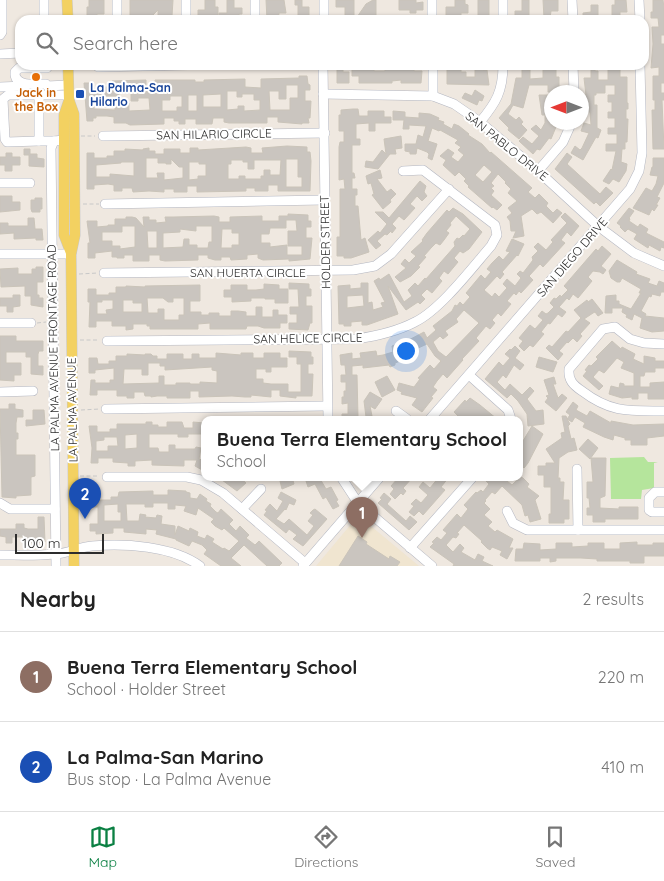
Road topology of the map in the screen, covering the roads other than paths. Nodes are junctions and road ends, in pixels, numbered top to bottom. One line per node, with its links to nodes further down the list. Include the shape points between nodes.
1 (2, 0): 22 (street)
2 (44, 0): 12 (street)
3 (68, 0): 13 (main road)
4 (117, 0): 14 (street)
5 (186, 0): 15 (street)
6 (255, 0): 16 (street)
7 (324, 0): 17 (street)
8 (432, 0): 18 (street)
9 (503, 0): 19 (street)
10 (572, 0): 20 (street)
11 (639, 0): 21 (street)
12 (44, 15)
13 (68, 15)
14 (118, 15)
15 (186, 15)
16 (255, 15)
17 (324, 15)
18 (432, 15)
19 (503, 15)
20 (573, 15)
21 (640, 15)
22 (0, 35)
23 (15, 53): 24 (street)
24 (0, 54)
25 (17, 70): 35 (street, via 15,78 18,81)
26 (47, 70): 35 (street)
27 (68, 70): 36 (main road, LA PALMA AVENUE)
28 (324, 70): 37 (street, HOLDER STREET)
29 (433, 70): 40 (street)
30 (503, 70): 41 (street, via 496,102)
31 (573, 70): 33 (street)
32 (640, 70): 54 (street, SAN DIEGO DRIVE, via 642,153 639,171 630,189)
33 (574, 85)
34 (0, 86): 35 (street)
35 (48, 86): 36 (street)
36 (68, 94): 39 (street); 46 (main road, LA PALMA AVENUE); 57 (main road, LA PALMA AVENUE, via 74,114 75,235)
37 (323, 94): 40 (street, SAN PABLO DRIVE); 43 (street, HOLDER STREET)
38 (4, 95): 39 (street); 45 (street, via 7,142)
39 (39, 95): 45 (street)
40 (433, 96): 41 (street, SAN PABLO DRIVE, via 454,104)
41 (480, 122): 48 (street, SAN PABLO DRIVE)
42 (568, 130): 48 (street, via 563,142)
43 (324, 133): 44 (street, SAN HILARIO CIRCLE); 52 (street, HOLDER STREET)
44 (103, 136)
45 (40, 141): 46 (street)
46 (59, 141): 56 (street, LA PALMA AVENUE FRONTAGE ROAD, via 51,148); 57 (main road, LA PALMA AVENUE, via 64,235)
47 (403, 171): 51 (street, SAN HELICE CIRCLE, via 422,170)
48 (538, 171): 54 (street, SAN PABLO DRIVE)
49 (0, 183): 50 (street)
50 (30, 183)
51 (449, 189): 59 (street, SAN HUERTA CIRCLE, via 391,254 375,266); 63 (street, SAN HELICE CIRCLE, via 495,225 497,235 491,246 438,306 417,322 384,335)
52 (324, 200): 53 (street); 59 (street, HOLDER STREET)
53 (105, 204)
54 (598, 226): 58 (street, SAN PABLO DRIVE, via 634,254); 66 (street, SAN DIEGO DRIVE)
55 (0, 254): 56 (street)
56 (52, 254): 57 (street); 88 (street, LA PALMA AVENUE FRONTAGE ROAD)
57 (71, 254): 95 (main road, LA PALMA AVENUE)
58 (664, 266)
59 (325, 271): 60 (street, SAN HUERTA CIRCLE); 63 (street, HOLDER STREET)
60 (104, 273)
61 (0, 323): 62 (street)
62 (31, 323)
63 (327, 339): 64 (street, SAN HELICE CIRCLE); 69 (street, HOLDER STREET)
64 (107, 341)
65 (664, 344): 72 (street, via 630,339 615,327 603,329 568,374 572,384 607,407)
66 (469, 375): 75 (street, SAN DIEGO DRIVE); 76 (street, via 508,410)
67 (33, 391): 68 (street)
68 (0, 392)
69 (326, 406): 70 (street); 73 (street, HOLDER STREET)
70 (106, 409)
71 (396, 411): 74 (street)
72 (664, 411)
73 (328, 416)
74 (403, 416)
75 (433, 416)
76 (510, 416)
77 (577, 470): 92 (street)
78 (107, 476): 79 (street)
79 (201, 480)
80 (203, 481): 89 (street)
81 (344, 481): 87 (street)
82 (377, 481): 87 (street)
83 (469, 481): 94 (street)
84 (261, 489): 89 (street)
85 (664, 492): 91 (street, via 655,492 649,498 649,510)
86 (0, 503): 88 (street, via 10,509)
87 (358, 503): 94 (street); 99 (street)
88 (55, 509): 96 (street, LA PALMA AVENUE FRONTAGE ROAD)
89 (242, 509): 99 (street)
90 (506, 512): 92 (street, via 513,523 527,530)
91 (664, 512)
92 (578, 530): 93 (street)
93 (664, 530)
94 (410, 548): 98 (street)
95 (74, 551): 96 (street); 101 (main road, LA PALMA AVENUE); 102 (street, via 91,546 149,547 171,552)
96 (56, 554): 97 (street); 100 (street, LA PALMA AVENUE FRONTAGE ROAD)
97 (0, 555)
98 (421, 563): 103 (street)
99 (304, 565)
100 (56, 566)
101 (74, 566)
102 (200, 566)
103 (432, 566)

